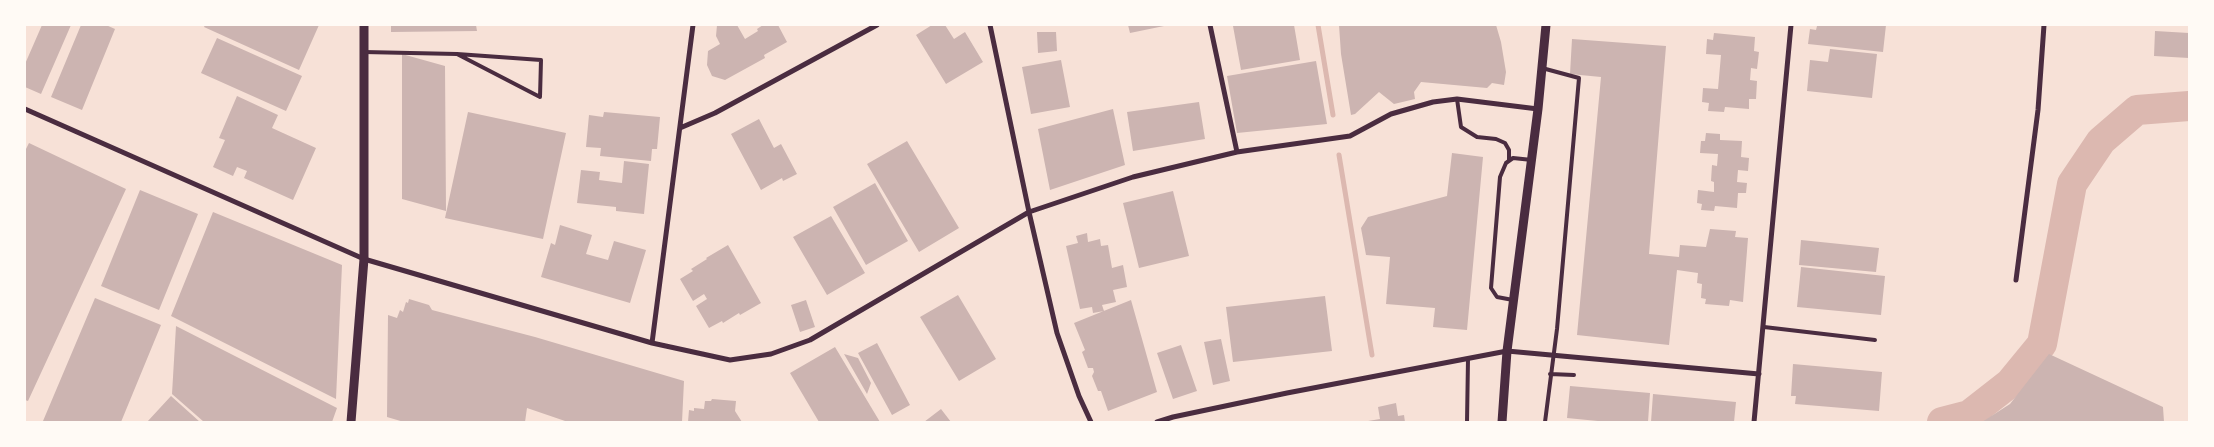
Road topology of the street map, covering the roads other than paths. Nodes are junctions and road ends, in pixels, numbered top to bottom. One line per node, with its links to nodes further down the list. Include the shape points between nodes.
1 (364, 25): 9 (street)
2 (693, 25): 15 (street)
3 (877, 25): 15 (street, via 715,113)
4 (990, 25): 19 (street)
5 (1210, 25): 16 (street)
6 (1546, 25): 11 (street)
7 (1791, 25): 23 (street)
8 (2044, 25): 21 (street, via 2038,110)
9 (364, 52): 10 (lane); 20 (street)
10 (457, 54): 10 (lane, via 541,60 540,97 482,67)
11 (1542, 68): 13 (street); 27 (lane, via 1579,78)
12 (1457, 99): 13 (street); 16 (street, via 1391,114 1350,136); 17 (lane, via 1461,127 1476,137 1505,142)
13 (1538, 109): 18 (street)
14 (25, 110): 20 (street)
15 (680, 128): 25 (street)
16 (1237, 152): 19 (street, via 1133,177)
17 (1509, 160): 18 (lane); 22 (lane, via 1500,177 1491,288 1497,297)
18 (1532, 160): 22 (street)
19 (1029, 212): 25 (street, via 810,340 772,354 730,360); 33 (street, via 1057,333)
20 (364, 259): 25 (street); 32 (street)
21 (2016, 280)
22 (1513, 300): 26 (street)
23 (1764, 328): 24 (lane); 30 (street)
24 (1875, 340)
25 (652, 343)
26 (1507, 351): 27 (street); 28 (street); 36 (street)
27 (1553, 355): 29 (lane); 30 (street)
28 (1468, 359): 34 (street, via 1287,393); 35 (lane)
29 (1550, 374): 31 (lane); 37 (lane)
30 (1759, 374): 38 (street)
31 (1574, 375)
32 (351, 422)
33 (1091, 422)
34 (1157, 422)
35 (1467, 422)
36 (1502, 422)
37 (1545, 422)
38 (1754, 422)

